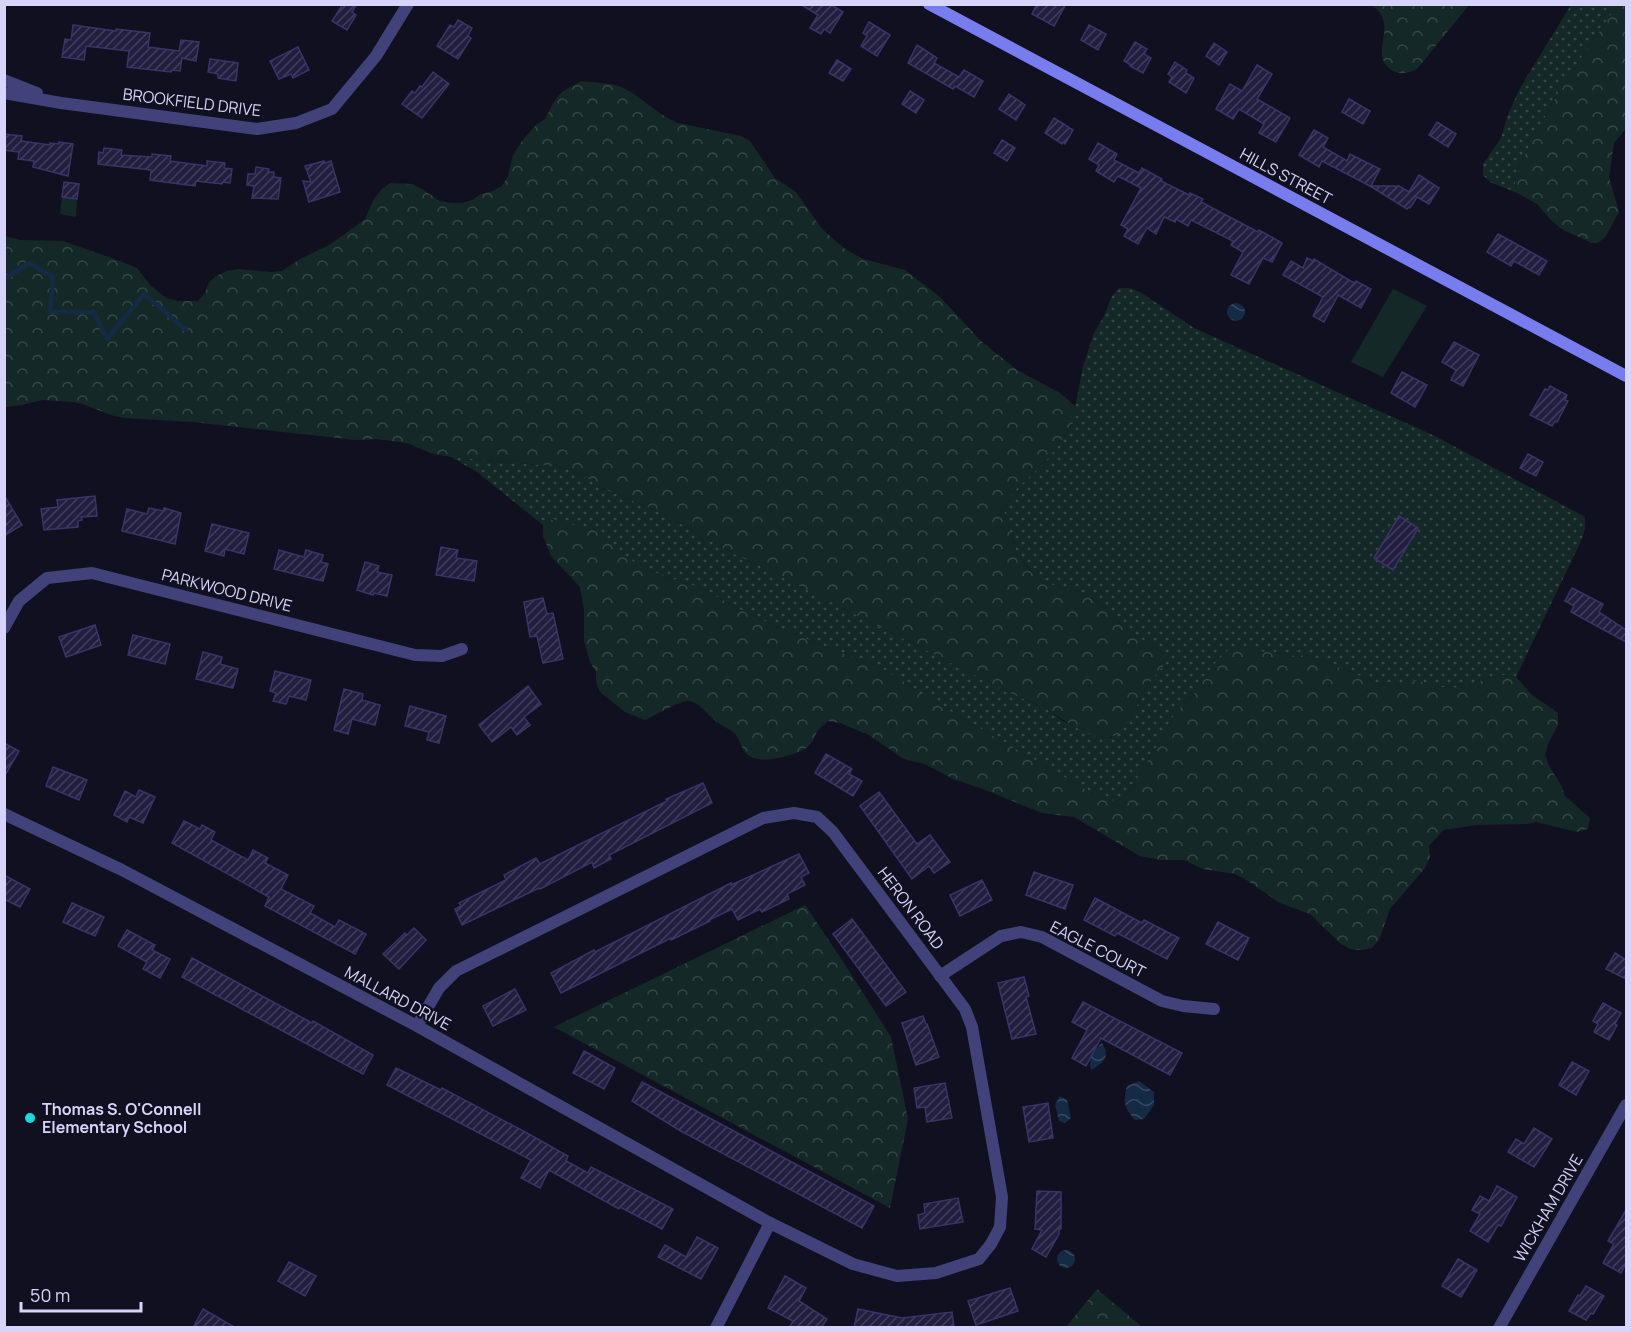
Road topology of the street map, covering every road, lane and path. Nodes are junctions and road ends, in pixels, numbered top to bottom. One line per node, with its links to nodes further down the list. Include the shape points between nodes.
1 (408, 4): 5 (street, BROOKFIELD DRIVE, via 376,56 333,109 296,123 257,129)
2 (929, 4): 6 (street, HILLS STREET)
3 (4, 80): 5 (street, BROOKFIELD DRIVE)
4 (4, 93): 5 (street, BROOKFIELD DRIVE)
5 (61, 102)
6 (1626, 376)
7 (4, 628): 8 (street, PARKWOOD DRIVE, via 19,601 47,578 92,573 415,655 442,656)
8 (462, 649)
9 (4, 814): 12 (street, MALLARD DRIVE, via 122,870)
10 (940, 976): 11 (street, EAGLE COURT, via 1001,936 1021,932 1042,937 1162,1001); 12 (street, HERON ROAD, via 833,832 817,817 794,813 763,818 456,971 439,988); 14 (street, HERON ROAD, via 965,1009 972,1027 1002,1197 1000,1227 991,1244 979,1259 936,1274 897,1276 853,1264)
11 (1214, 1009)
12 (417, 1026): 14 (street, MALLARD DRIVE)
13 (1626, 1104): 16 (street, WICKHAM DRIVE)
14 (770, 1223): 15 (street)
15 (716, 1328)
16 (1499, 1328)

